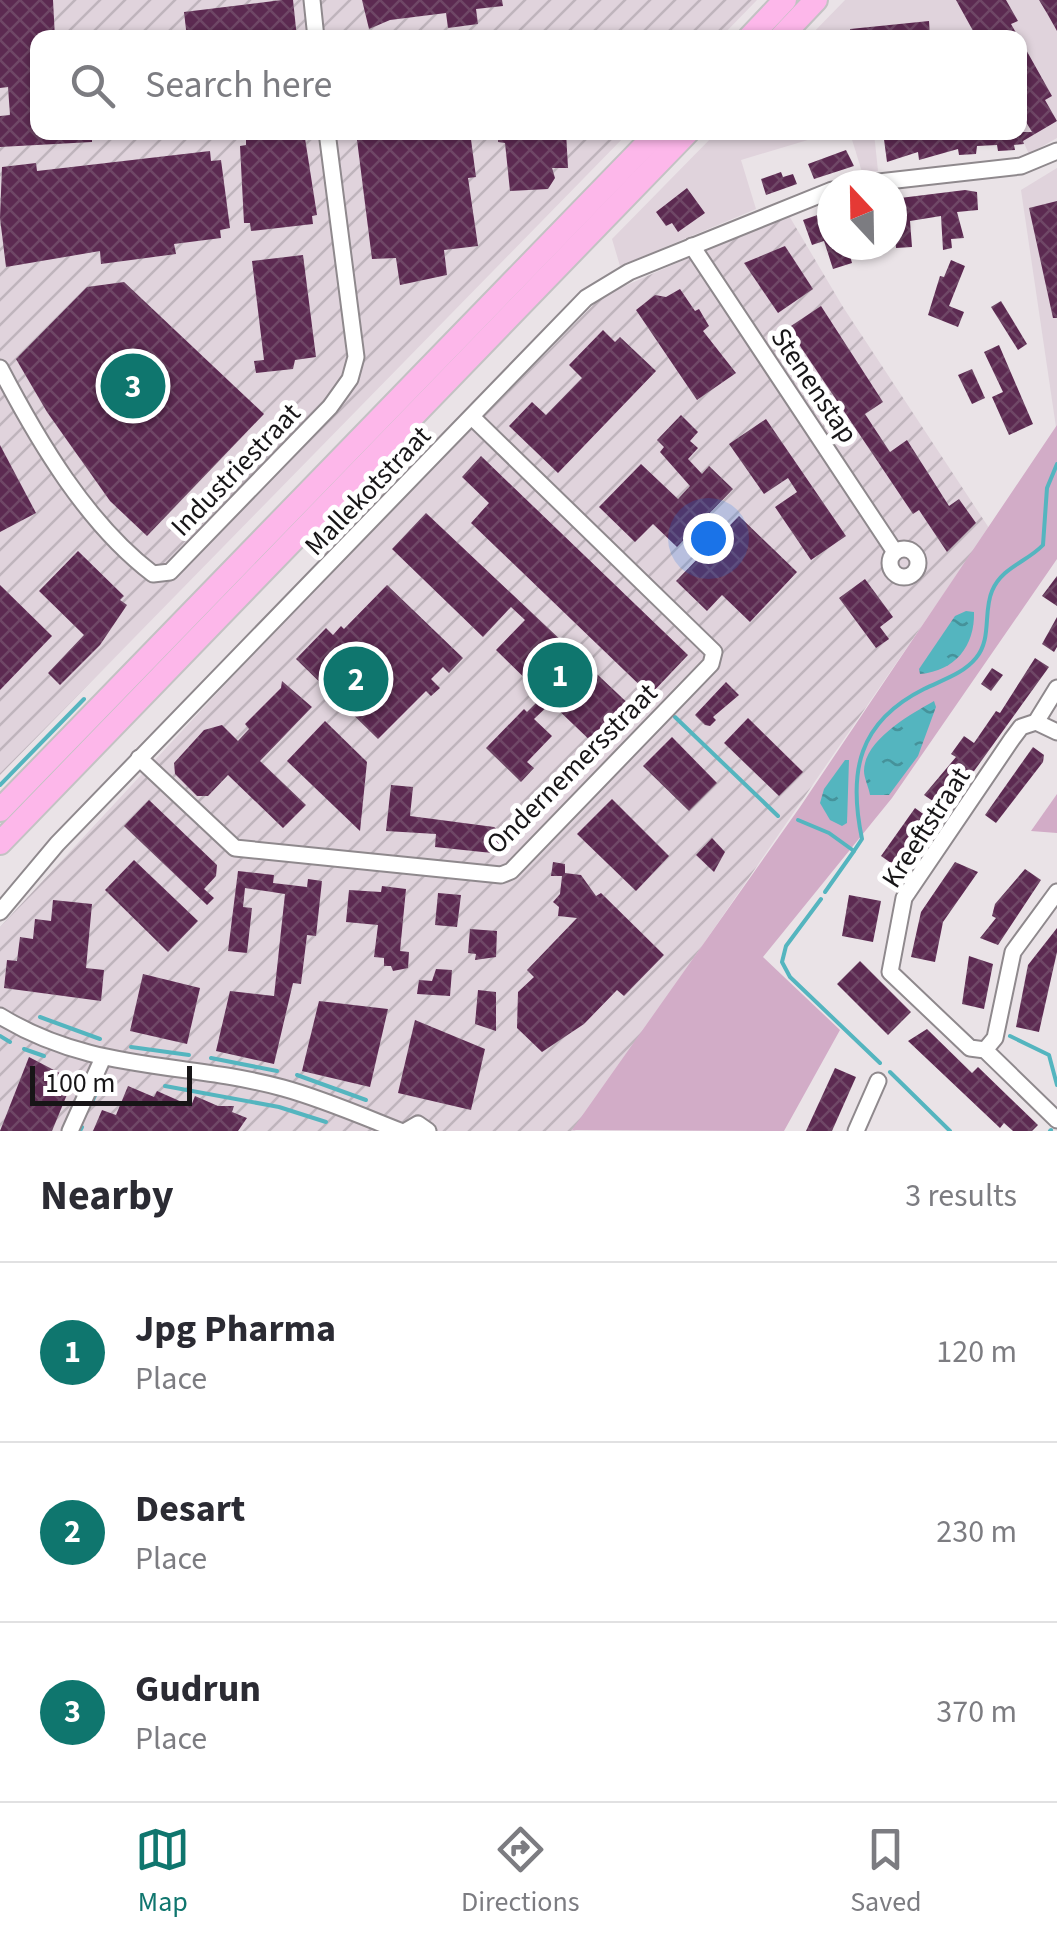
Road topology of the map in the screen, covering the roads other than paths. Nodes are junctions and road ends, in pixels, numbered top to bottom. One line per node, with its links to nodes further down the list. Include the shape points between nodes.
1 (312, 0): 4 (street)
2 (786, 0): 5 (highway)
3 (816, 0): 6 (highway)
4 (315, 30)
5 (757, 30)
6 (788, 30)
7 (328, 140): 14 (street, Industriestraat, via 356,341 350,379 170,572 153,574 106,528 68,480)
8 (650, 140): 21 (highway)
9 (680, 140): 22 (highway)
10 (1057, 150): 11 (street, via 1020,166)
11 (907, 179)
12 (817, 196): 13 (street, Mallekotstraat)
13 (692, 246): 15 (street, Mallekotstraat, via 586,298); 16 (street, Stenenstap)
14 (0, 368)
15 (472, 417): 20 (street, Mallekotstraat); 20 (street, Ondernemersstraat, via 714,652 712,664 511,871 235,848)
16 (895, 552)
17 (1057, 688): 18 (street, Kreeftstraat)
18 (1036, 722): 19 (street); 26 (street, Kreeftstraat, via 1021,727 904,898 890,972 970,1048)
19 (1057, 732)
20 (140, 758): 24 (street, Mallekotstraat)
21 (0, 810)
22 (0, 843)
23 (1057, 892): 26 (street, via 1013,952 995,1038)
24 (0, 912)
25 (0, 1016): 27 (street)
26 (984, 1050): 29 (street, Kreeftstraat)
27 (102, 1060): 30 (street); 31 (street, via 283,1088)
28 (878, 1081): 33 (street)
29 (1057, 1120)
30 (70, 1131)
31 (403, 1131): 32 (street, via 418,1124)
32 (428, 1131)
33 (856, 1131)

